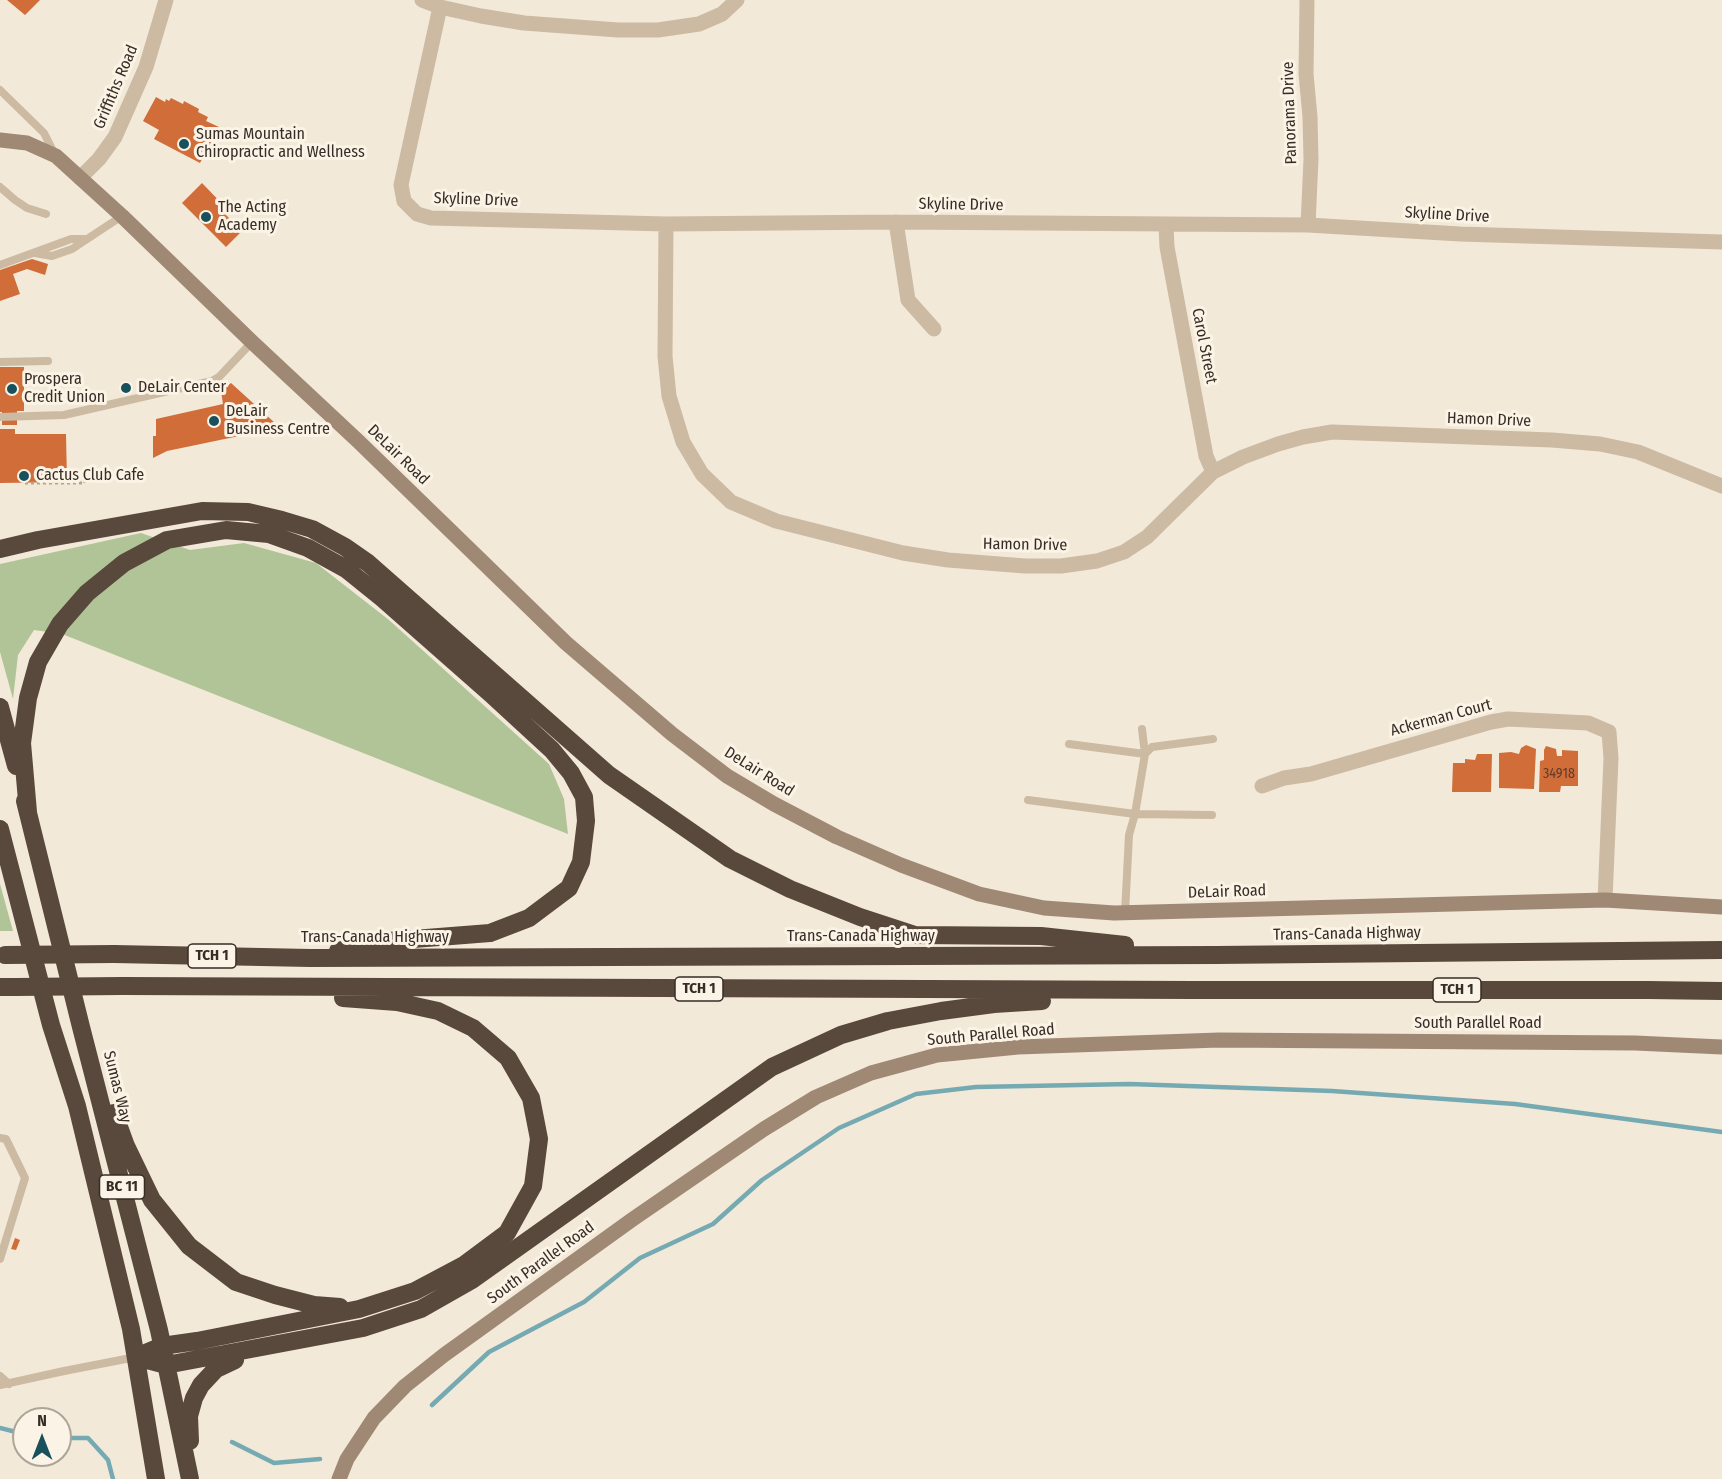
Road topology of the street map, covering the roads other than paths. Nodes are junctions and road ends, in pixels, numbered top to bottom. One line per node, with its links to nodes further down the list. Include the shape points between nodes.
1 (166, 0): 9 (street, Griffiths Road, via 146,67 115,137)
2 (422, 0): 5 (street)
3 (737, 0): 5 (street, via 722,14 699,24 658,30 524,23)
4 (1307, 0): 16 (street, Panorama Drive, via 1311,159)
5 (440, 7): 14 (street, Skyline Drive, via 401,185 404,201 417,214 431,218)
6 (0, 90): 8 (lane, via 44,133)
7 (0, 140): 8 (street, DeLair Road, via 27,143)
8 (56, 156): 9 (street, DeLair Road)
9 (80, 178): 12 (street, DeLair Road)
10 (0, 187): 11 (lane, via 27,208)
11 (46, 214)
12 (122, 216): 18 (lane, via 72,249 52,256 35,253); 20 (street, DeLair Road)
13 (896, 222): 14 (street, Skyline Drive); 15 (street, Skyline Drive); 19 (street, via 908,300)
14 (666, 224): 24 (street, Hamon Drive, via 665,356 669,396 683,442 702,474 731,502 776,521 903,553 993,564 1061,566 1124,552 1147,537)
15 (1166, 225): 16 (street, Skyline Drive); 24 (street, Carol Street, via 1206,456)
16 (1308, 225): 17 (street, Skyline Drive)
17 (1722, 242)
18 (0, 266)
19 (934, 329)
20 (252, 342): 23 (lane, via 212,381 64,415); 42 (street, DeLair Road, via 566,643 727,776 837,837 979,894 1044,908)
21 (48, 361): 22 (lane)
22 (0, 362)
23 (0, 417)
24 (1213, 472): 25 (street, Hamon Drive, via 1278,444 1332,432 1600,444 1638,452)
25 (1722, 486)
26 (0, 535): 27 (highway)
27 (38, 540): 28 (highway); 45 (highway, via 202,511 248,512 312,529 368,563 609,775 730,859 790,889 915,935 1041,936)
28 (0, 549)
29 (0, 707): 36 (highway, Sumas Way / BC 11)
30 (1142, 729): 33 (lane)
31 (1213, 739): 33 (lane, via 1152,747)
32 (1069, 744): 33 (lane)
33 (1145, 754): 37 (lane)
34 (1262, 786): 40 (street, Ackerman Court, via 1491,722 1508,719 1588,723 1609,732)
35 (1028, 800): 37 (lane)
36 (28, 812): 46 (highway, via 22,743 28,698 38,662 54,633 87,593 124,563 167,540 226,530 269,534 308,548 346,569 382,598 552,750 584,797 586,821 581,862 569,888 529,918 490,933 375,942); 51 (highway, Sumas Way / BC 11)
37 (1135, 814): 38 (lane); 42 (lane, via 1129,835)
38 (1212, 815)
39 (0, 829): 58 (highway, BC 11, via 51,1025 77,1106)
40 (1605, 900): 41 (street, DeLair Road); 42 (street, DeLair Road)
41 (1722, 907)
42 (1125, 913)
43 (1722, 950): 45 (highway, Trans-Canada Highway / TCH 1)
44 (3, 955): 46 (highway, Trans-Canada Highway / TCH 1, bridge)
45 (1216, 955): 46 (highway, Trans-Canada Highway / TCH 1)
46 (310, 958)
47 (8, 987): 48 (highway, TCH 1, bridge)
48 (206, 987): 49 (highway, TCH 1); 55 (highway, via 397,1002 438,1011 473,1028 508,1058 531,1098 539,1139 532,1186 507,1233 464,1265 415,1291)
49 (1193, 990): 50 (highway, TCH 1); 57 (highway, via 983,1005 888,1021 841,1035 772,1067 472,1280 421,1310 363,1328)
50 (1722, 992)
51 (81, 1027): 55 (highway, via 126,1146 152,1200 189,1246 236,1282 314,1305); 56 (highway, Sumas Way / BC 11)
52 (1722, 1047): 64 (street, South Parallel Road, via 1635,1042 1207,1041 1007,1048 937,1055 871,1073 816,1097 764,1129 444,1355 405,1386 374,1418 347,1459)
53 (0, 1138): 54 (lane, via 6,1139 25,1178)
54 (0, 1259)
55 (359, 1309): 56 (highway)
56 (162, 1346): 58 (highway); 59 (highway, Sumas Way / BC 11)
57 (263, 1348): 59 (highway); 63 (highway, via 216,1369 201,1384 189,1416)
58 (136, 1357): 59 (highway); 61 (lane); 62 (highway, BC 11)
59 (166, 1365): 63 (highway, Sumas Way / BC 11)
60 (0, 1376): 61 (lane)
61 (5, 1385)
62 (156, 1479)
63 (190, 1479)
64 (339, 1479)

